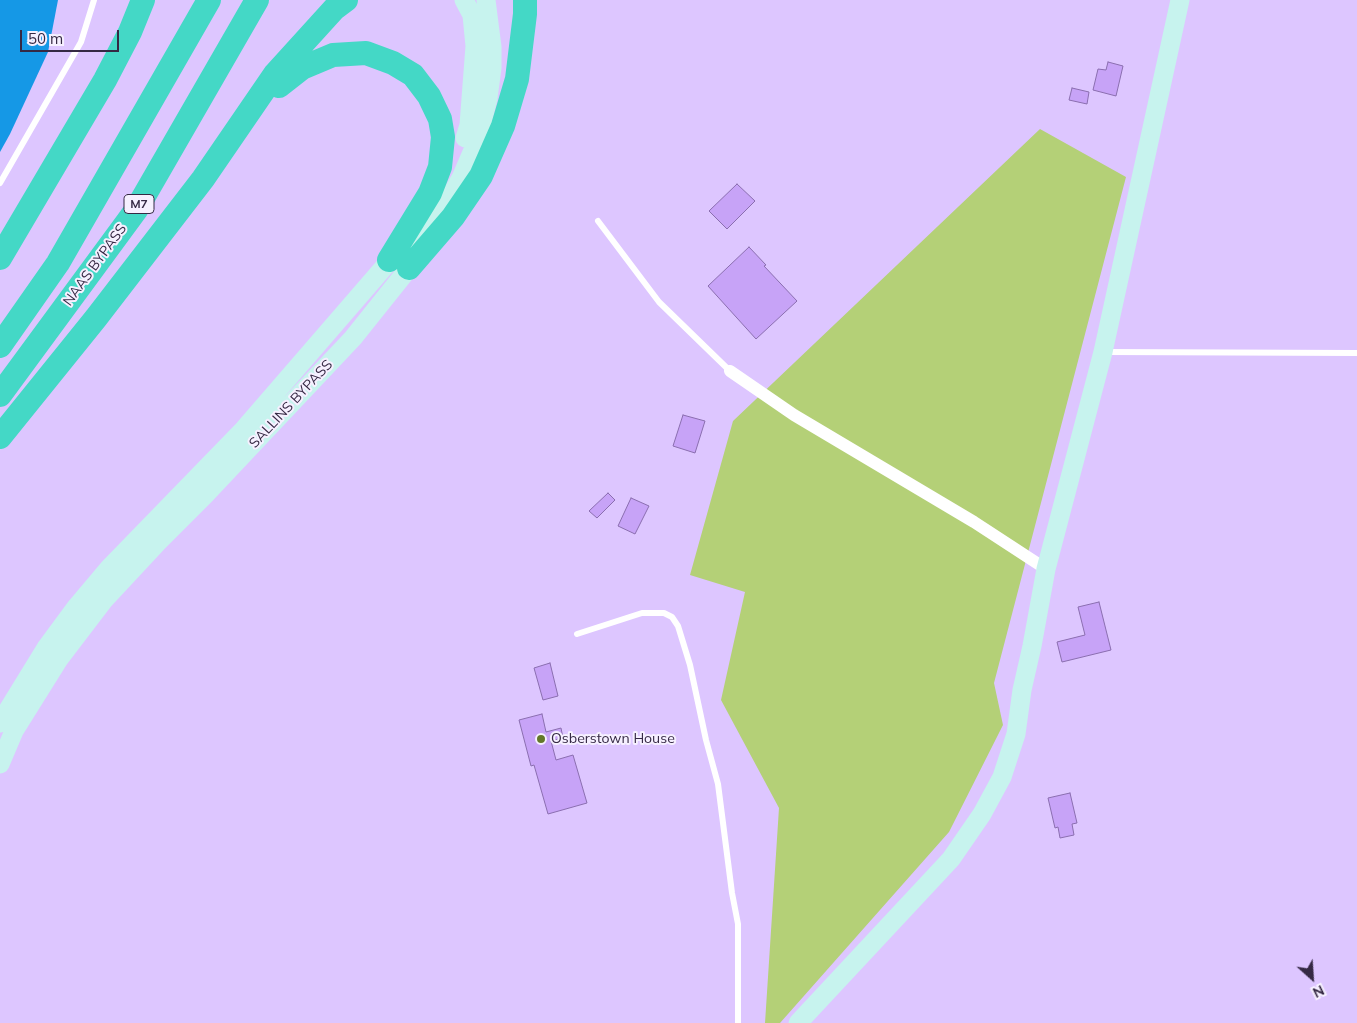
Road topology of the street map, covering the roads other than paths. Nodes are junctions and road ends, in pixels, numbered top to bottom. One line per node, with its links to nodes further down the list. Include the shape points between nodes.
1 (94, 0): 11 (lane, via 81,42)
2 (143, 0): 13 (highway, via 105,80)
3 (209, 0): 15 (highway, via 58,263)
4 (257, 0): 19 (highway, NAAS BYPASS / M7, via 136,210)
5 (346, 0): 10 (highway, M7, via 275,74)
6 (464, 0): 14 (main road, SALLINS BYPASS, via 472,16 475,46 469,126 453,170)
7 (486, 0): 14 (main road, SALLINS BYPASS, via 492,54 482,123 460,178)
8 (525, 0): 14 (highway, via 517,79 503,126 480,176 453,217)
9 (1180, 0): 16 (main road)
10 (239, 125): 14 (highway, M7, via 302,68 333,55 366,53 414,75 440,118 443,137 440,168); 20 (highway, M7, via 203,179)
11 (0, 182)
12 (598, 221): 18 (lane, via 659,302)
13 (0, 258)
14 (399, 264): 23 (main road, SALLINS BYPASS, via 109,568 46,648); 24 (main road, SALLINS BYPASS, via 340,351 104,600 60,659 14,731)
15 (0, 346)
16 (1103, 352): 17 (lane); 21 (main road)
17 (1357, 354)
18 (730, 371): 21 (street, via 794,416 974,522)
19 (0, 395)
20 (0, 437)
21 (1046, 569): 26 (main road, via 1016,734 1002,777 982,814 951,859)
22 (577, 634): 25 (lane, via 642,613 664,613 672,617 678,626 718,784 738,924)
23 (0, 723)
24 (0, 764)
25 (738, 1023)
26 (798, 1023)

